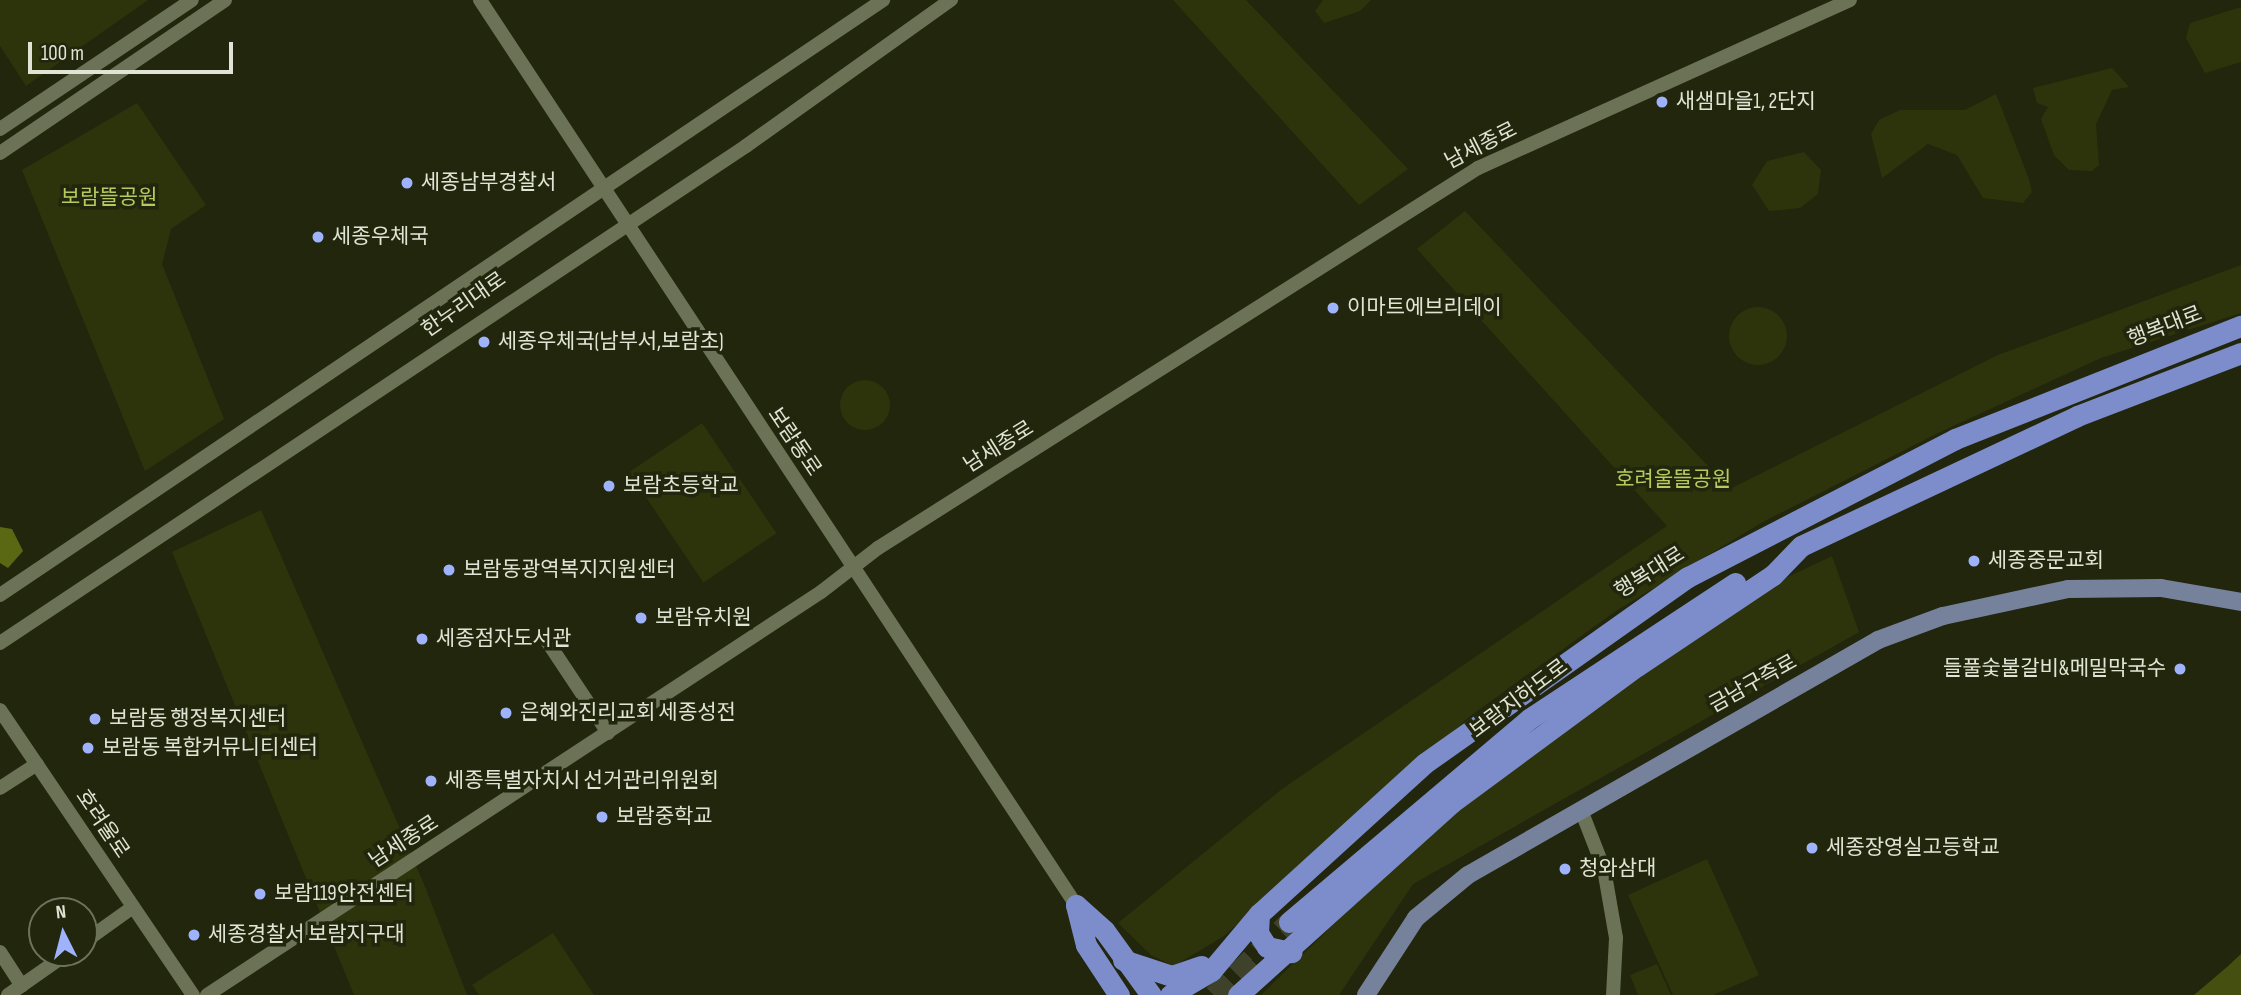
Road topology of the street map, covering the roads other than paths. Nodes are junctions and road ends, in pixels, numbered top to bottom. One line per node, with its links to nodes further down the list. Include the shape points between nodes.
1 (192, 0): 7 (street)
2 (225, 0): 8 (street)
3 (480, 0): 9 (street, 보람동로)
4 (883, 0): 9 (street, 한누리대로)
5 (951, 0): 10 (street, 한누리대로)
6 (1850, 0): 15 (street, 남세종로, via 1478,168 878,548)
7 (0, 129)
8 (0, 153)
9 (602, 191): 10 (street, 보람동로); 16 (street, 한누리대로)
10 (624, 224): 15 (street, 보람동로); 19 (street, 한누리대로)
11 (2241, 326): 13 (highway, 행복대로, via 1955,439)
12 (2241, 353): 14 (highway, via 2077,416)
13 (1788, 526): 14 (highway, 보람지하도로, via 1607,640 1517,706 1284,914 1529,719 1620,653); 27 (highway, 행복대로, via 1688,577 1520,691 1424,763)
14 (1801, 546): 30 (highway, via 1773,575 1637,666 1451,803)
15 (852, 570): 21 (street, 남세종로); 25 (street, 보람동로)
16 (0, 595)
17 (2241, 602): 24 (main road, 금남구즉로, via 2110,587 2068,589 1943,616 1878,640)
18 (545, 638): 21 (street)
19 (0, 643)
20 (0, 710): 22 (street, 호려울로)
21 (608, 733): 37 (street, 남세종로)
22 (37, 764): 23 (street); 26 (street, 호려울로)
23 (0, 788)
24 (1581, 810): 43 (main road, 금남구즉로, via 1442,894 1392,947); 44 (street, via 1604,869 1616,938)
25 (1076, 905): 31 (highway, via 1104,930); 33 (highway, via 1086,945)
26 (133, 907): 28 (street); 36 (street, 호려울로)
27 (1256, 917): 30 (highway, via 1258,933 1267,947); 31 (highway, via 1190,974 1172,976); 41 (highway, 행복대로, via 1211,971)
28 (98, 932)
29 (0, 952): 34 (street)
30 (1292, 952): 42 (highway)
31 (1123, 960): 40 (highway)
32 (48, 967): 34 (street)
33 (1103, 971): 38 (highway); 39 (highway)
34 (22, 986): 35 (street)
35 (8, 995)
36 (193, 995)
37 (207, 995)
38 (1106, 995)
39 (1119, 995)
40 (1152, 995)
41 (1170, 995)
42 (1238, 995)
43 (1366, 995)
44 (1614, 995)

